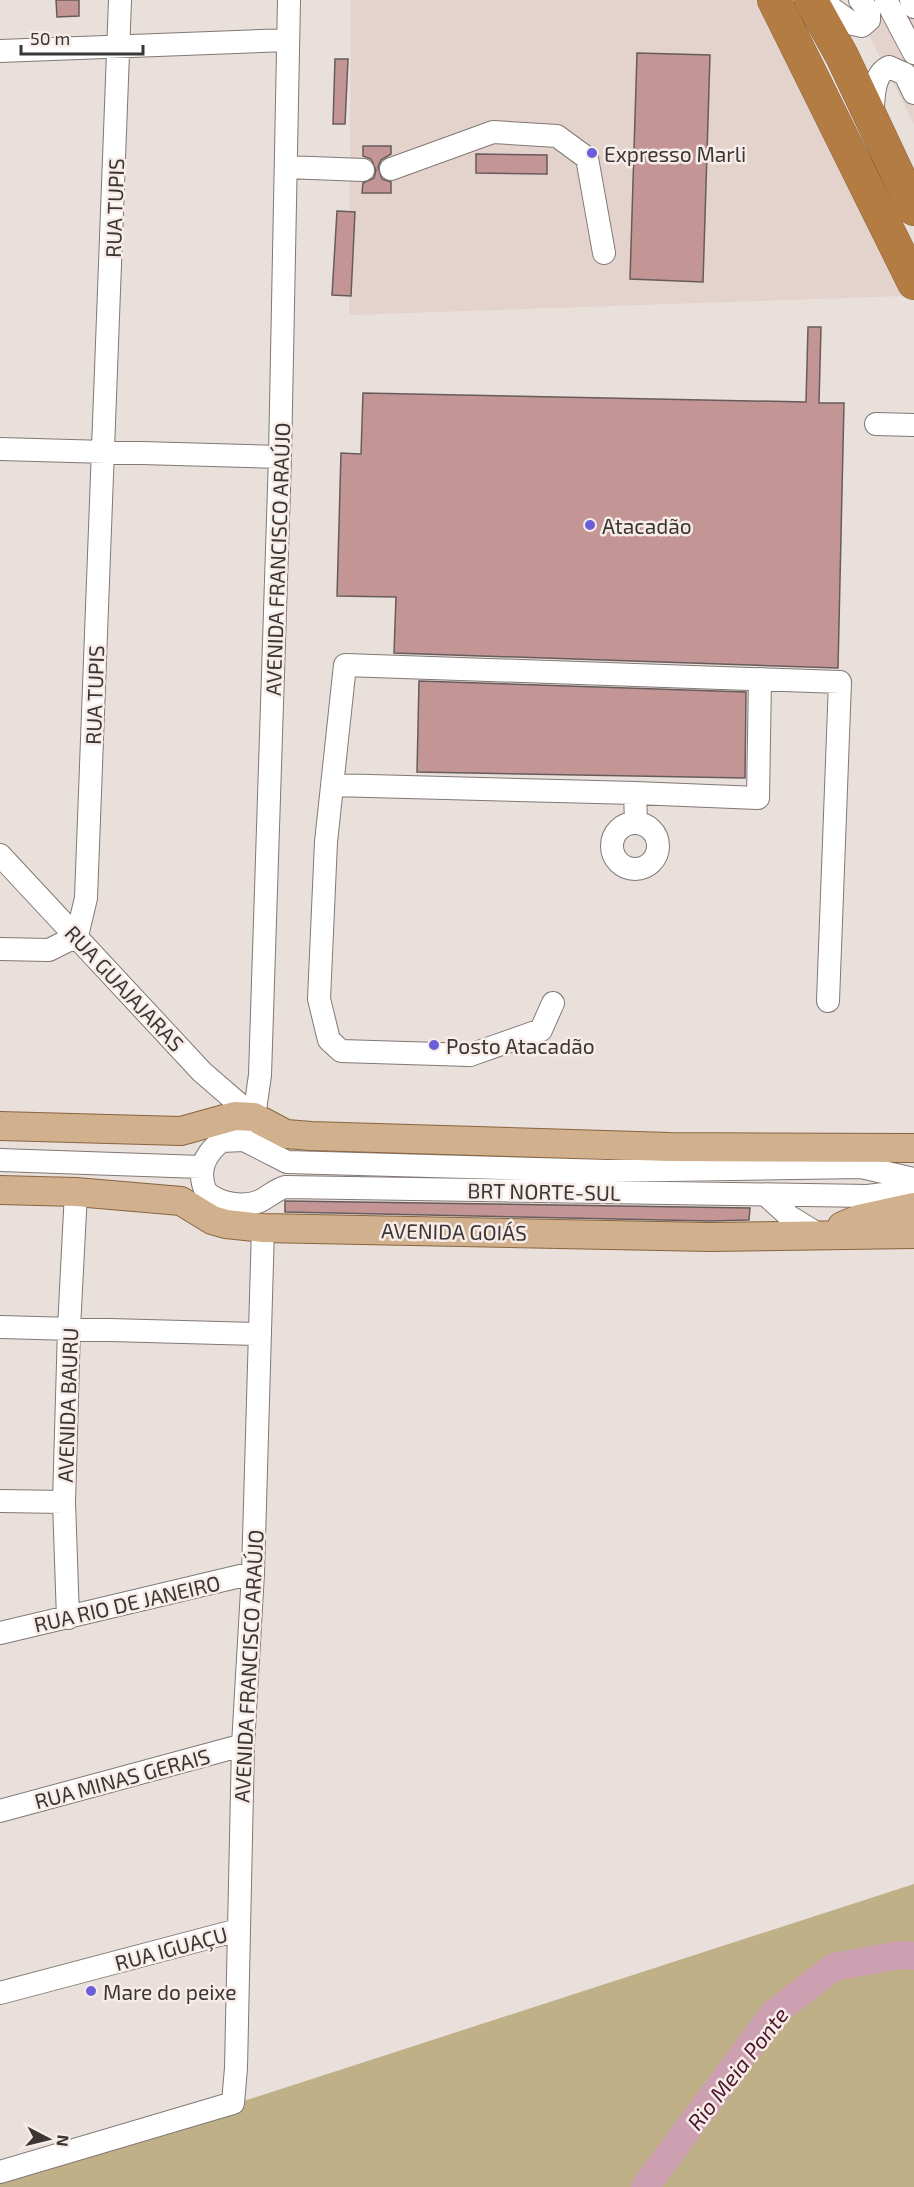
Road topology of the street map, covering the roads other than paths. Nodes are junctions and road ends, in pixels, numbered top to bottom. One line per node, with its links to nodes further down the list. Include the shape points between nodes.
1 (120, 0): 13 (street, RUA TUPIS)
2 (289, 0): 12 (street, AVENIDA FRANCISCO ARAÚJO)
3 (774, 0): 23 (highway)
4 (811, 0): 17 (highway, via 842,56)
5 (820, 0): 6 (street, via 853,24 862,26 869,20)
6 (860, 0)
7 (886, 0): 15 (street)
8 (902, 0): 11 (street)
9 (911, 0): 10 (street)
10 (914, 7)
11 (914, 29)
12 (288, 40): 13 (street); 18 (street, AVENIDA FRANCISCO ARAÚJO)
13 (120, 47): 14 (street); 27 (street, RUA TUPIS)
14 (0, 51)
15 (914, 53)
16 (914, 93): 17 (street, via 904,74 889,67 882,70 877,79)
17 (872, 125): 21 (highway)
18 (286, 167): 20 (street); 28 (street, AVENIDA FRANCISCO ARAÚJO)
19 (391, 169): 22 (street, via 493,132 557,136 587,158)
20 (363, 170)
21 (914, 209)
22 (604, 253)
23 (914, 284)
24 (876, 424): 25 (street)
25 (914, 425)
26 (0, 449): 27 (street)
27 (104, 452): 28 (street); 34 (street, RUA TUPIS, via 86,898)
28 (280, 457): 38 (street, AVENIDA FRANCISCO ARAÚJO, via 260,1075)
29 (760, 679): 30 (street, via 345,665); 31 (street, via 758,798); 36 (street, via 840,682)
30 (332, 785): 31 (street); 37 (street, via 319,999 329,1040 342,1051 368,1054 470,1055 541,1030)
31 (635, 793): 32 (street)
32 (636, 822)
33 (0, 855): 34 (street, RUA GUAJAJARAS)
34 (76, 936): 35 (street, via 49,950); 38 (street, RUA GUAJAJARAS, via 202,1072)
35 (0, 949)
36 (828, 1001)
37 (553, 1003)
38 (254, 1117): 39 (main road, via 235,1116 181,1131); 40 (street); 41 (main road, via 286,1134 302,1135)
39 (0, 1126)
40 (221, 1142): 45 (street, via 204,1158); 46 (street, BRT NORTE-SUL, via 243,1140 287,1162 609,1171 861,1167)
41 (819, 1148): 42 (main road); 44 (main road)
42 (914, 1148)
43 (0, 1160): 45 (street)
44 (914, 1165)
45 (201, 1167): 51 (street, via 202,1184)
46 (914, 1179)
47 (0, 1190): 49 (main road, AVENIDA GOIÁS)
48 (914, 1190): 50 (street, BRT NORTE-SUL, via 868,1196)
49 (76, 1192): 53 (main road, AVENIDA GOIÁS, via 185,1202 212,1220); 57 (street, AVENIDA BAURU)
50 (766, 1195): 51 (street, BRT NORTE-SUL, via 285,1187 256,1202 227,1203); 55 (street, via 790,1217)
51 (212, 1197): 53 (street)
52 (914, 1207): 55 (main road, via 859,1219)
53 (253, 1227): 55 (main road, AVENIDA GOIÁS); 58 (street, AVENIDA FRANCISCO ARAÚJO)
54 (914, 1234): 55 (main road, AVENIDA GOIÁS)
55 (821, 1236)
56 (0, 1327): 57 (street)
57 (69, 1328): 58 (street); 60 (street, AVENIDA BAURU)
58 (259, 1334): 61 (street, AVENIDA FRANCISCO ARAÚJO)
59 (0, 1501): 60 (street)
60 (64, 1502): 62 (street, AVENIDA BAURU)
61 (253, 1573): 62 (street, RUA RIO DE JANEIRO); 64 (street, AVENIDA FRANCISCO ARAÚJO)
62 (68, 1618): 63 (street, RUA RIO DE JANEIRO)
63 (0, 1633)
64 (243, 1745): 65 (street, RUA MINAS GERAIS); 66 (street, AVENIDA FRANCISCO ARAÚJO)
65 (0, 1811)
66 (238, 1930): 67 (street, RUA IGUAÇU); 68 (street, AVENIDA FRANCISCO ARAÚJO, via 233,2103)
67 (0, 1993)
68 (0, 2172)

